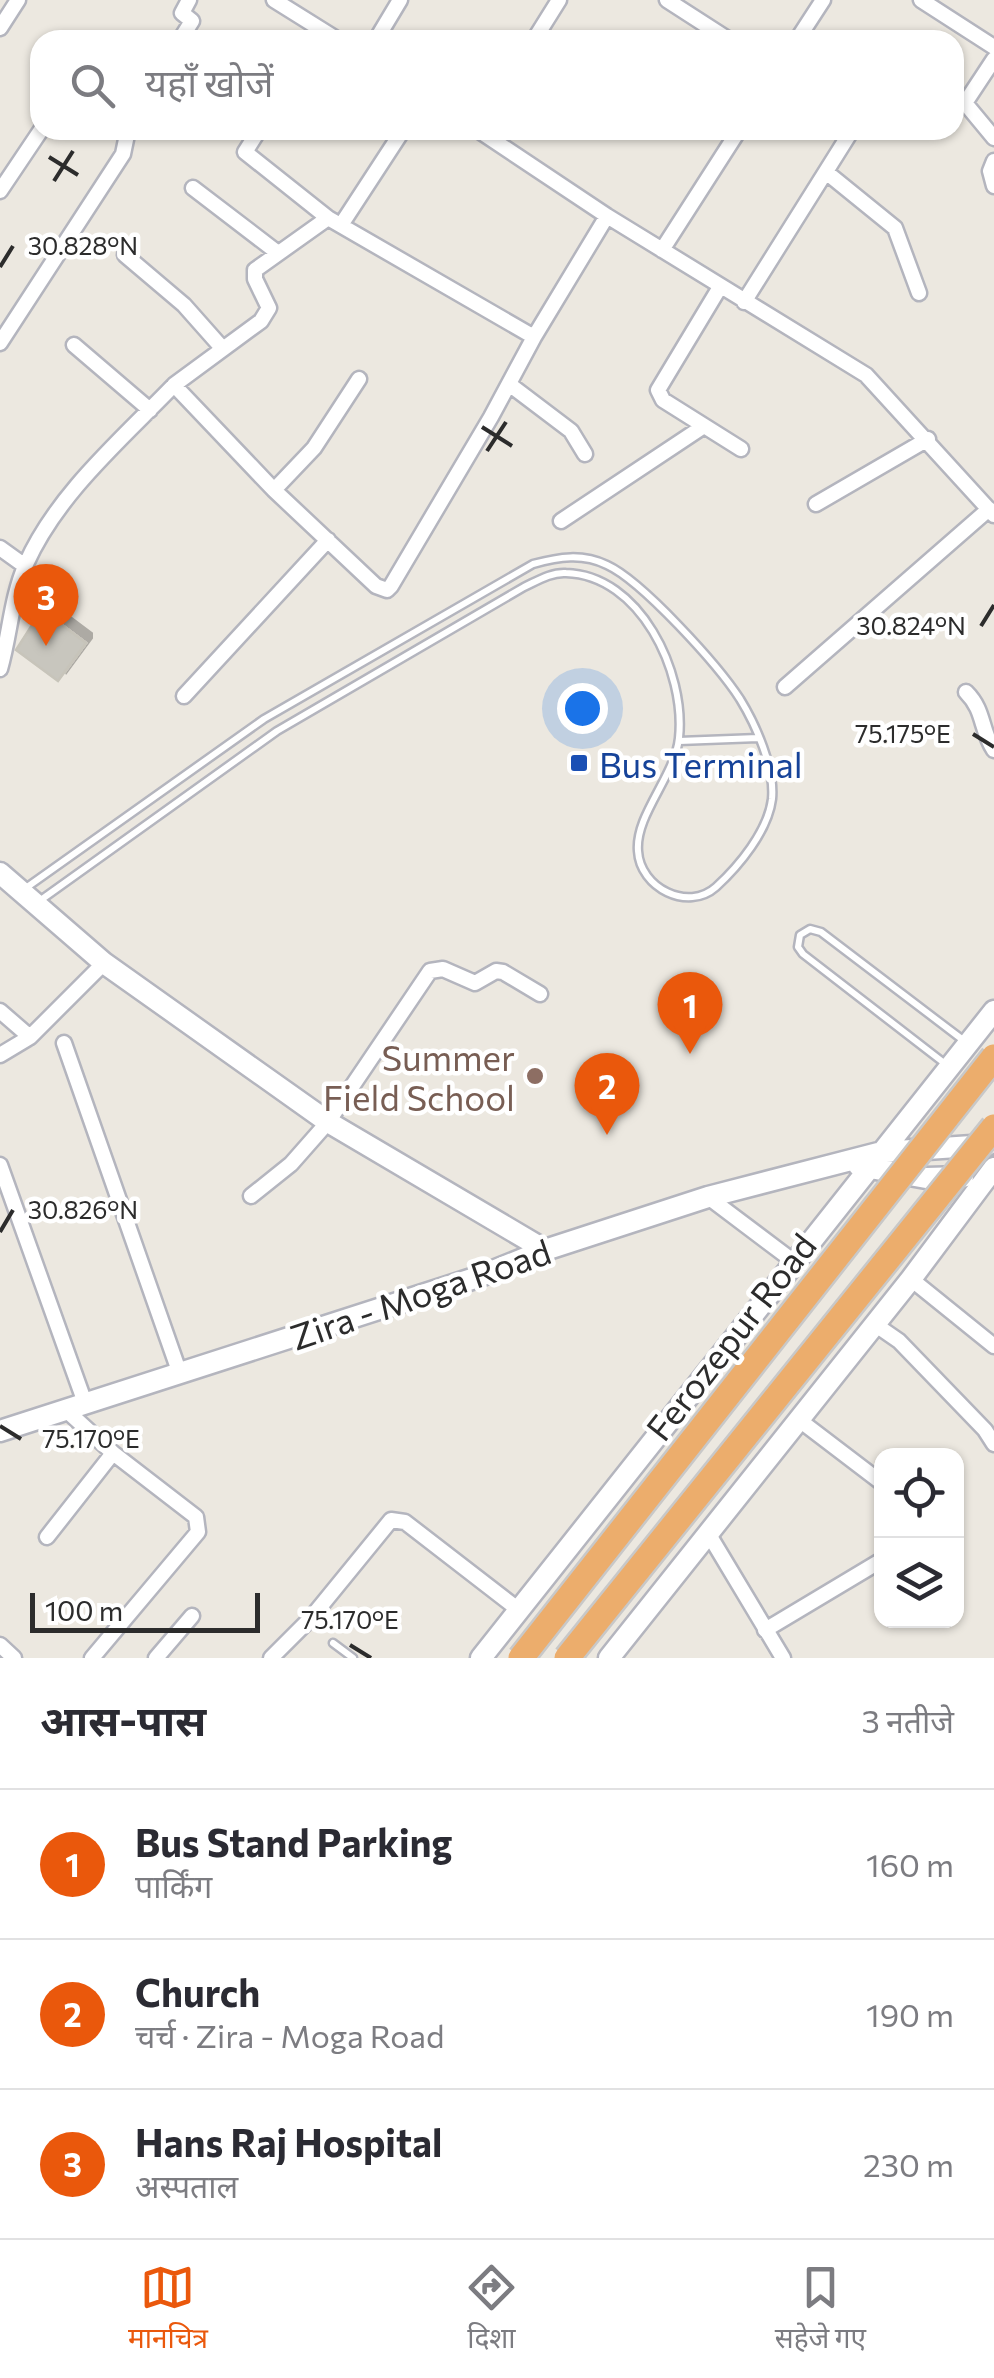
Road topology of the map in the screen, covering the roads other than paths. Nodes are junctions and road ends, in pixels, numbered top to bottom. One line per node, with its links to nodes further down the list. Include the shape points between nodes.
1 (18, 0): 10 (street)
2 (189, 0): 11 (street, via 182,13 192,20)
3 (274, 0): 9 (street)
4 (400, 0): 13 (street)
5 (558, 0): 14 (street)
6 (668, 0): 15 (street)
7 (823, 0): 16 (street)
8 (921, 0): 17 (street)
9 (298, 6): 12 (street)
10 (0, 28)
11 (186, 30)
12 (315, 30)
13 (382, 30)
14 (540, 30)
15 (714, 30)
16 (804, 30)
17 (994, 47)
18 (994, 59): 19 (street)
19 (964, 94)
20 (964, 105): 21 (street)
21 (994, 138)
22 (33, 140): 33 (street)
23 (126, 140): 43 (street)
24 (253, 140): 35 (street, via 245,152)
25 (396, 140): 35 (street)
26 (493, 140): 34 (street)
27 (733, 140): 36 (street)
28 (846, 140): 30 (street)
29 (994, 160): 31 (street)
30 (826, 172): 40 (street, via 895,228); 41 (street)
31 (994, 186)
32 (193, 188): 37 (street)
33 (0, 190)
34 (608, 216): 36 (street); 42 (street)
35 (335, 221): 37 (street); 42 (street)
36 (662, 250): 39 (street)
37 (278, 253): 45 (street, via 253,275 268,300 266,314)
38 (125, 254): 45 (street)
39 (720, 287): 41 (street); 50 (street, via 658,390)
40 (919, 293)
41 (744, 302): 51 (street, via 866,375)
42 (534, 338): 47 (street)
43 (0, 343)
44 (74, 345): 49 (street)
45 (223, 348): 48 (street)
46 (359, 379): 54 (street, via 314,448)
47 (509, 384): 53 (street, via 571,431); 58 (street, via 387,590)
48 (174, 385): 49 (street); 54 (street)
49 (150, 410): 60 (street, via 49,520)
50 (704, 426): 52 (street); 57 (street)
51 (928, 439): 55 (street); 56 (street)
52 (741, 449)
53 (585, 454)
54 (274, 490): 58 (street)
55 (816, 504)
56 (992, 512): 63 (street)
57 (561, 521)
58 (328, 540): 65 (street)
59 (0, 548): 60 (street)
60 (25, 566): 61 (street)
61 (2, 645): 62 (street)
62 (0, 669)
63 (786, 688)
64 (966, 692): 68 (street, via 978,705)
65 (184, 696)
66 (758, 738): 67 (lane); 67 (lane, via 772,779 768,814 727,876 696,899 674,896 649,876 638,850); 70 (lane, via 728,682 634,582 589,559 551,560 264,719)
67 (679, 741): 70 (lane, via 668,666 638,610 590,577 557,573 277,731)
68 (994, 750)
69 (0, 872): 70 (street)
70 (29, 897): 71 (street)
71 (104, 963): 75 (street); 81 (street)
72 (540, 994): 81 (street, via 503,972 476,983 443,968 430,971)
73 (994, 1010): 77 (street)
74 (0, 1011): 75 (street)
75 (30, 1037): 78 (street)
76 (64, 1043): 94 (street)
77 (968, 1044): 80 (street); 80 (lane, via 821,932 800,935 803,954)
78 (0, 1055)
79 (994, 1057): 115 (highway, Ferozepur Road, bridge)
80 (949, 1067): 84 (street)
81 (328, 1122): 87 (street); 89 (street)
82 (994, 1127): 116 (highway, Ferozepur Road, bridge)
83 (994, 1145): 84 (street, Zira - Moga Road)
84 (875, 1160): 86 (street, Zira - Moga Road, via 949,1179); 88 (street, Zira - Moga Road); 90 (street)
85 (0, 1165): 95 (street)
86 (994, 1168): 91 (street)
87 (251, 1196)
88 (708, 1197): 89 (street, Zira - Moga Road); 90 (street)
89 (545, 1250): 94 (street, Zira - Moga Road)
90 (793, 1262): 104 (street)
91 (911, 1279): 92 (street); 93 (street)
92 (873, 1323): 96 (street); 98 (street, via 899,1341)
93 (994, 1346)
94 (180, 1374): 95 (street, Zira - Moga Road)
95 (75, 1407): 97 (street, Zira - Moga Road); 99 (street)
96 (798, 1419): 100 (street); 101 (street)
97 (0, 1431)
98 (994, 1444)
99 (113, 1453): 102 (street); 110 (street, via 196,1517 199,1528)
100 (874, 1476)
101 (708, 1533): 106 (street); 117 (street)
102 (47, 1537)
103 (874, 1565): 106 (street)
104 (519, 1610): 112 (street, via 404,1522 391,1520); 114 (street)
105 (192, 1616): 111 (street)
106 (765, 1630): 118 (street)
107 (333, 1643): 113 (lane)
108 (0, 1645): 109 (street)
109 (14, 1658)
110 (92, 1658)
111 (156, 1658)
112 (271, 1658)
113 (353, 1658)
114 (481, 1658)
115 (521, 1658)
116 (567, 1658)
117 (609, 1658)
118 (783, 1658)

